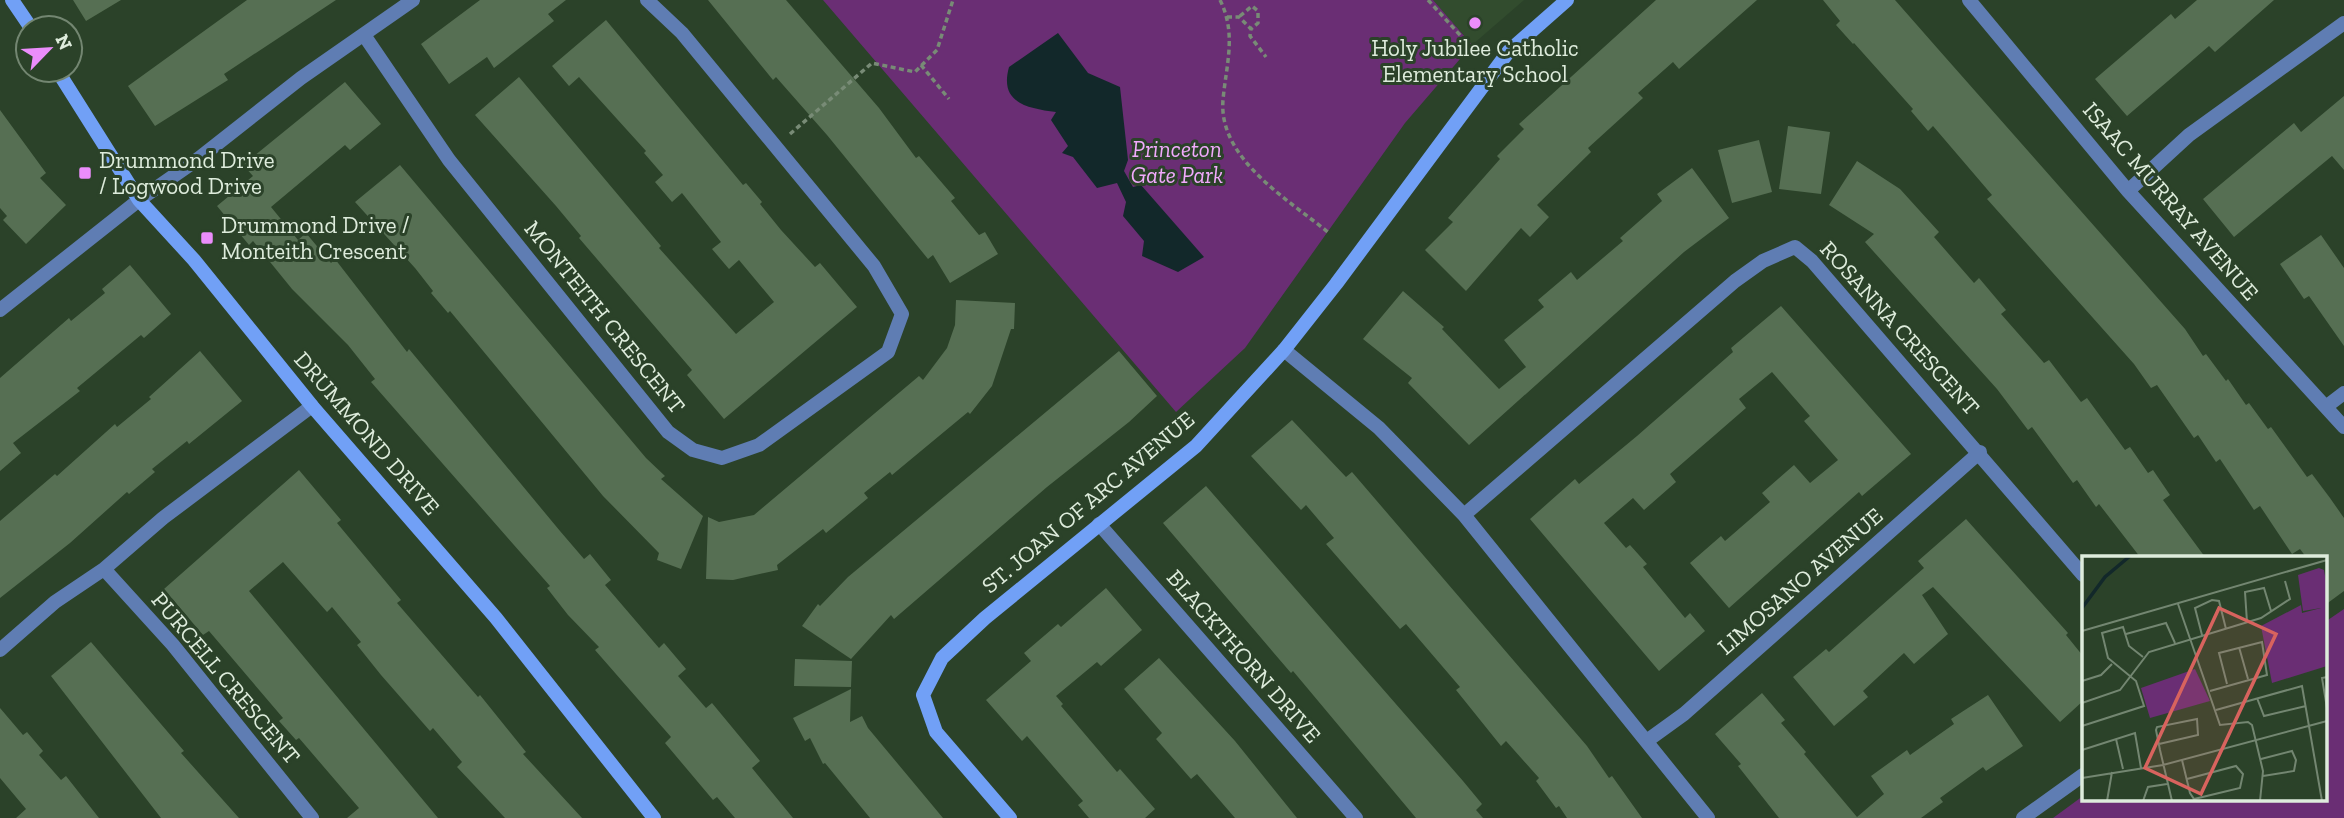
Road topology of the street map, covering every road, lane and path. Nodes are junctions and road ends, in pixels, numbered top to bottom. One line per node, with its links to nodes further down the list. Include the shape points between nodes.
1 (412, 0): 14 (street)
2 (647, 0): 14 (street, MONTEITH CRESCENT, via 682,33 874,266 902,314 888,352 759,445 722,458 693,450 668,432 449,160)
3 (1220, 0): 10 (path)
4 (1252, 0): 9 (path)
5 (1428, 0): 15 (path)
6 (1567, 0): 25 (street, ST. JOAN OF ARC AVENUE, via 1509,51)
7 (1969, 0): 21 (street, ISAAC MURRAY AVENUE)
8 (955, 1): 17 (path, via 937,50)
9 (1252, 6): 11 (path); 13 (path, via 1261,17)
10 (1227, 17): 11 (path); 23 (path, via 1231,51 1224,126 1249,166)
11 (1239, 17): 13 (path)
12 (2344, 23): 21 (street, via 2189,135)
13 (1251, 29): 16 (path, via 1250,36)
14 (364, 35): 22 (street)
15 (1470, 46)
16 (1266, 57)
17 (921, 65): 19 (path); 20 (path, via 915,72 872,63)
18 (66, 84): 22 (street, DRUMMOND DRIVE)
19 (949, 99)
20 (790, 134)
21 (2129, 191): 28 (street, ISAAC MURRAY AVENUE)
22 (138, 200): 24 (street); 27 (street, DRUMMOND DRIVE, via 194,260)
23 (1329, 233)
24 (0, 310)
25 (1284, 350): 31 (street, via 1379,428); 32 (street, ST. JOAN OF ARC AVENUE, via 1196,446)
26 (2344, 393): 28 (street)
27 (312, 406): 33 (street, via 163,518); 39 (street, DRUMMOND DRIVE, via 496,618)
28 (2327, 406): 29 (street, ISAAC MURRAY AVENUE)
29 (2344, 427)
30 (1980, 452): 31 (street, ROSANNA CRESCENT, via 1795,247 1763,261 1735,281); 34 (street, ROSANNA CRESCENT); 36 (street, LIMOSANO AVENUE, via 1684,714)
31 (1464, 515): 36 (street)
32 (1099, 524): 40 (street, ST. JOAN OF ARC AVENUE, via 942,658 923,695 936,732); 41 (street, BLACKTHORN DRIVE)
33 (104, 569): 35 (street, via 55,602); 38 (street, PURCELL CRESCENT, via 173,645)
34 (2082, 574)
35 (0, 650)
36 (1648, 740): 42 (street)
37 (2082, 776): 43 (street)
38 (312, 818)
39 (654, 818)
40 (1010, 818)
41 (1356, 818)
42 (1707, 818)
43 (2023, 818)

